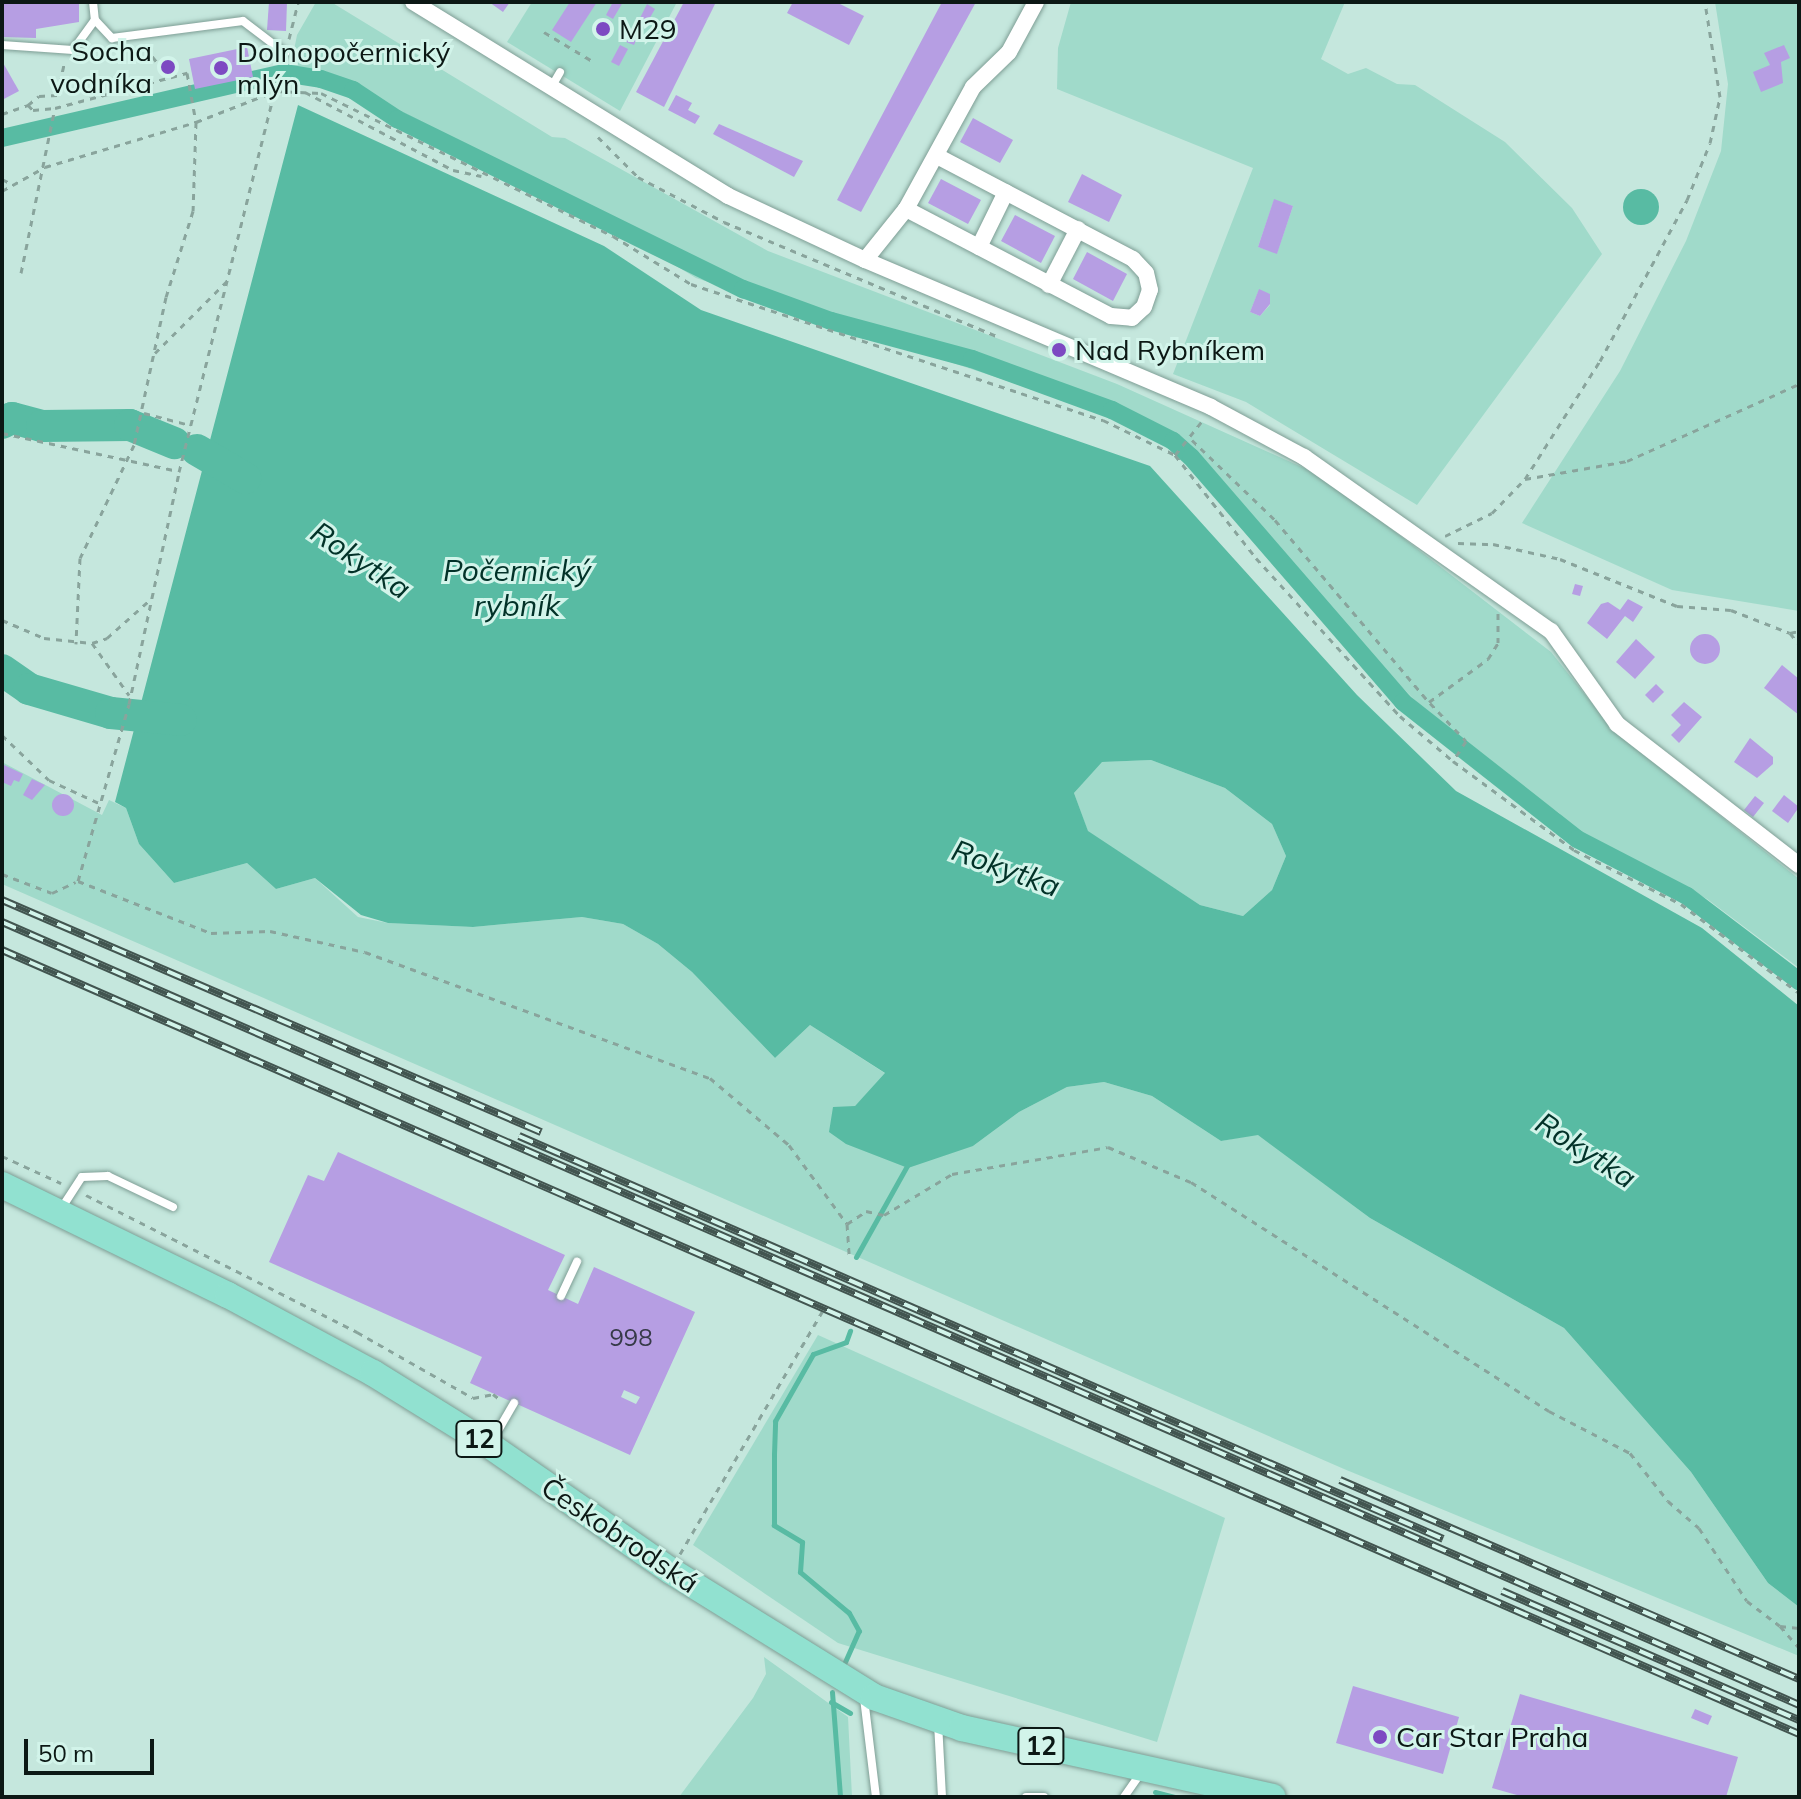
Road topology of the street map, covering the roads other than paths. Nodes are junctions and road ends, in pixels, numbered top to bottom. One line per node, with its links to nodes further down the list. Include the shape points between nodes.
1 (93, 2): 4 (lane)
2 (413, 2): 12 (street, via 556,79 728,196)
3 (1036, 2): 7 (street, via 1009,52 973,87)
4 (95, 20): 5 (lane, via 73,50); 6 (lane, via 112,38 243,21)
5 (2, 45)
6 (284, 56)
7 (937, 156): 8 (street); 9 (street)
8 (1006, 192): 10 (street); 11 (street)
9 (906, 209): 11 (street); 12 (street)
10 (1078, 229): 13 (street); 13 (street, via 1133,259 1146,273 1150,290 1144,307 1132,318 1111,316)
11 (979, 247): 13 (street)
12 (865, 260): 14 (street, via 1211,407 1304,457 1551,631 1617,724)
13 (1049, 285)
14 (1799, 865)
15 (2, 1185): 17 (main road, Českobrodská / 12)
16 (173, 1207): 17 (lane, via 108,1176 82,1177)
17 (59, 1213): 21 (main road, Českobrodská / 12, via 297,1330)
18 (577, 1261): 19 (lane)
19 (561, 1296)
20 (512, 1405): 21 (lane)
21 (489, 1445): 22 (main road, Českobrodská / 12, via 671,1571)
22 (863, 1691): 23 (main road, Českobrodská / 12); 25 (lane)
23 (938, 1722): 24 (main road, Českobrodská / 12); 26 (lane)
24 (1144, 1769): 29 (lane); 30 (main road, Českobrodská / 12)
25 (876, 1797)
26 (942, 1797)
27 (1026, 1797): 28 (lane)
28 (1044, 1797)
29 (1124, 1797)
30 (1272, 1797)

